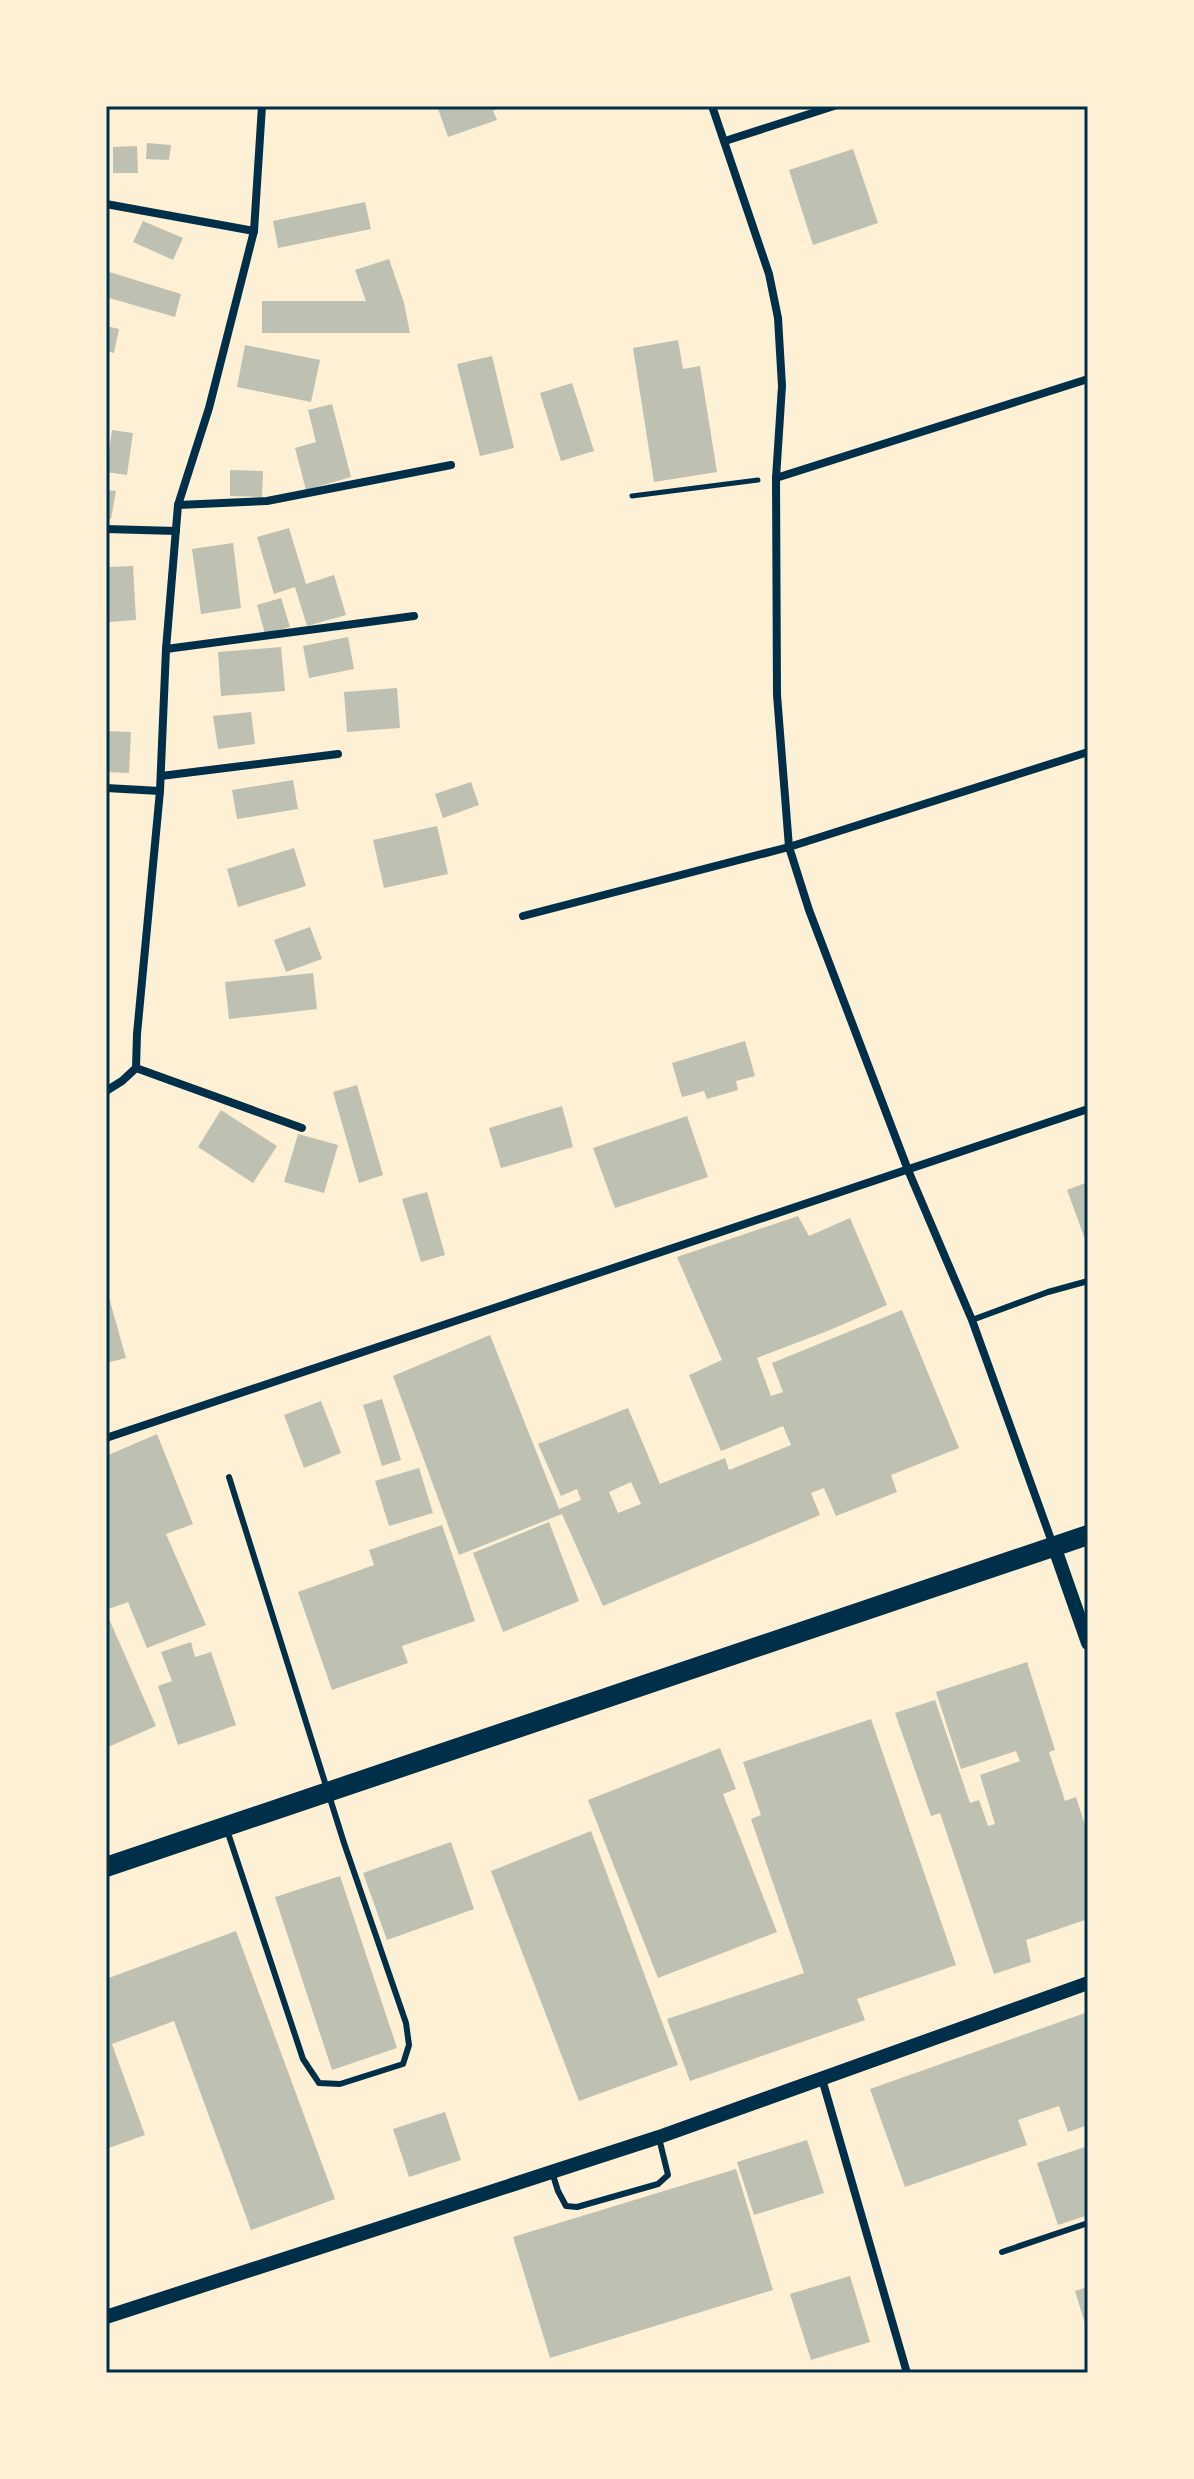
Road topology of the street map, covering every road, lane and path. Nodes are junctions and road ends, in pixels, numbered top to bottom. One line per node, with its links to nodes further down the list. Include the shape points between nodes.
1 (262, 106): 6 (street)
2 (712, 106): 4 (street)
3 (834, 106): 4 (street)
4 (725, 141): 9 (street, via 778,318 782,386)
5 (106, 204): 6 (street)
6 (254, 231): 11 (street)
7 (1088, 379): 9 (street)
8 (451, 465): 11 (street, via 267,501)
9 (776, 478): 10 (path); 21 (street, via 777,695)
10 (632, 496)
11 (178, 505): 13 (street)
12 (106, 529): 13 (street)
13 (176, 531): 15 (street)
14 (414, 616): 15 (street)
15 (166, 649): 18 (street)
16 (1088, 752): 21 (street)
17 (338, 754): 18 (street)
18 (161, 776): 20 (street)
19 (106, 788): 20 (street)
20 (160, 791): 23 (street)
21 (789, 847): 22 (street); 27 (street)
22 (523, 916)
23 (136, 1068): 24 (street); 26 (street)
24 (106, 1091)
25 (1088, 1109): 27 (street)
26 (302, 1128)
27 (908, 1170): 29 (street); 30 (street)
28 (1088, 1281): 29 (lane)
29 (972, 1320): 33 (street)
30 (106, 1438)
31 (229, 1477): 35 (lane)
32 (1088, 1535): 33 (main road)
33 (1054, 1546): 34 (street); 35 (main road)
34 (1088, 1643)
35 (327, 1791): 36 (main road); 36 (lane, via 406,2023 409,2045 403,2064 340,2084 319,2083 303,2059)
36 (226, 1827): 37 (main road)
37 (106, 1867)
38 (1088, 1983): 39 (street)
39 (822, 2079): 40 (street); 45 (street)
40 (659, 2137): 41 (street); 41 (lane, via 668,2175 658,2184 566,2206)
41 (552, 2172): 44 (street)
42 (1088, 2223): 43 (lane)
43 (1002, 2252)
44 (106, 2317)
45 (907, 2373)

